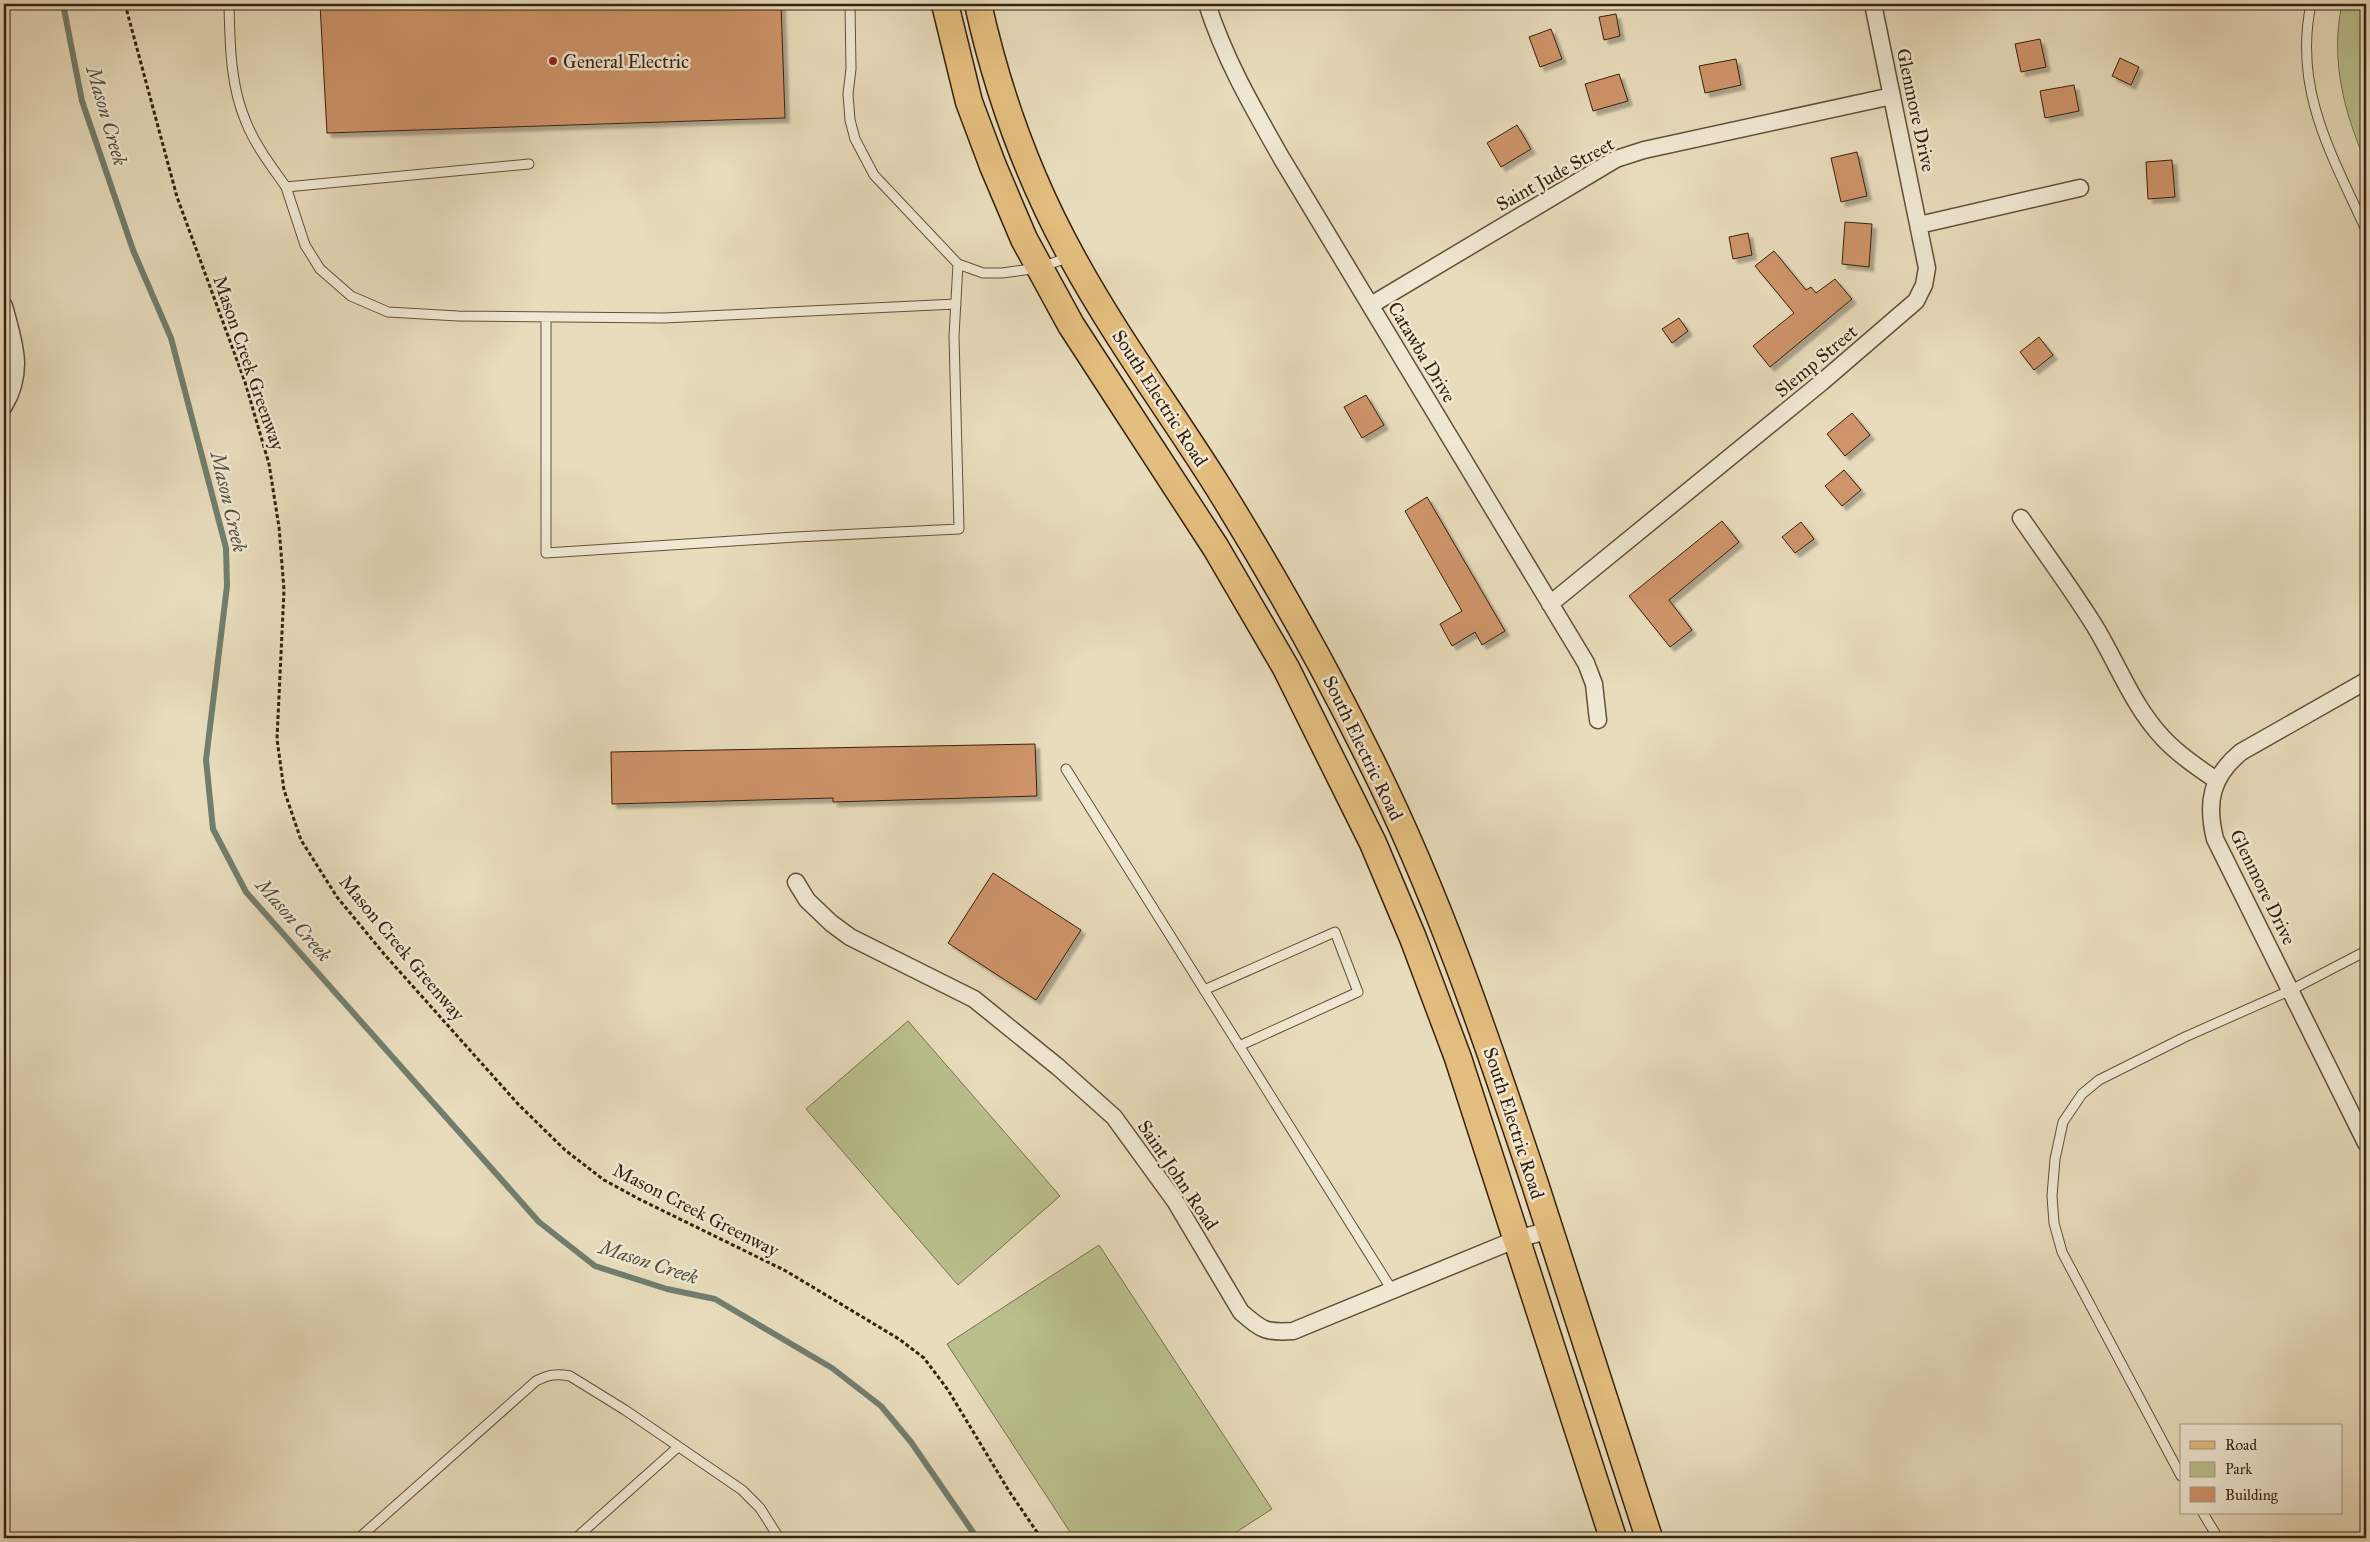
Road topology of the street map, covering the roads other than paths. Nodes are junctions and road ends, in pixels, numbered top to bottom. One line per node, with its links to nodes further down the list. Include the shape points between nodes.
1 (229, 4): 10 (lane, via 230,48 236,90 246,122)
2 (850, 4): 15 (lane, via 848,94 855,139 874,175)
3 (945, 4): 16 (main road, South Electric Road, via 970,102 993,166)
4 (978, 4): 14 (main road, South Electric Road, via 998,78 1026,158)
5 (1207, 4): 18 (street, Catawba Drive, via 1236,79)
6 (1873, 4): 8 (street, Glenmore Drive)
7 (2311, 4): 13 (lane, via 2305,56 2312,99 2327,143)
8 (1892, 96): 12 (street, Glenmore Drive); 18 (street, Saint Jude Street, via 1644,150 1616,159)
9 (529, 164): 10 (lane)
10 (286, 187): 20 (lane, via 305,245 320,269 351,296 388,312)
11 (2080, 188): 12 (street)
12 (1919, 225): 23 (street, Slemp Street, via 1927,268 1924,285 1912,306)
13 (2366, 230)
14 (1071, 256): 16 (lane); 34 (main road, South Electric Road, via 1288,602 1369,756 1457,957)
15 (958, 264): 16 (lane, via 982,273); 17 (lane)
16 (1039, 268): 35 (main road, South Electric Road, via 1071,325 1216,548 1318,729 1373,843 1413,938 1458,1058)
17 (956, 304): 20 (lane, via 664,318); 20 (lane, via 959,530 795,536 546,553)
18 (1371, 305): 23 (street, Catawba Drive)
19 (4, 306): 21 (street, via 17,356 16,376)
20 (546, 317)
21 (4, 406)
22 (2021, 518): 27 (street, via 2094,625 2147,718 2188,761)
23 (1550, 604): 25 (street, Catawba Drive, via 1586,663 1594,684)
24 (2366, 681): 27 (street, Glenmore Drive, via 2241,752 2227,763)
25 (1598, 720)
26 (1066, 769): 30 (lane)
27 (2216, 780): 31 (street, Glenmore Drive, via 2211,800 2215,839)
28 (796, 882): 36 (street, Saint John Road, via 807,900 850,937 974,999 1114,1117 1175,1201 1242,1312 1257,1326 1272,1333 1292,1331)
29 (2366, 951): 31 (lane)
30 (1204, 990): 32 (lane); 32 (lane, via 1335,932 1358,992)
31 (2291, 990): 33 (street, Glenmore Drive); 38 (lane, via 2099,1080 2082,1094 2063,1122 2052,1196 2054,1222 2062,1252)
32 (1239, 1046): 36 (lane)
33 (2366, 1143)
34 (1550, 1230): 35 (street, Saint John Road); 44 (main road, South Electric Road)
35 (1517, 1239): 36 (street, Saint John Road); 43 (main road, South Electric Road)
36 (1392, 1290)
37 (678, 1447): 40 (lane, via 570,1376 547,1375 536,1381); 41 (lane); 42 (lane, via 742,1490 760,1508)
38 (2180, 1474)
39 (2204, 1514): 45 (lane)
40 (359, 1538)
41 (576, 1538)
42 (779, 1538)
43 (1613, 1538)
44 (1649, 1538)
45 (2218, 1538)

